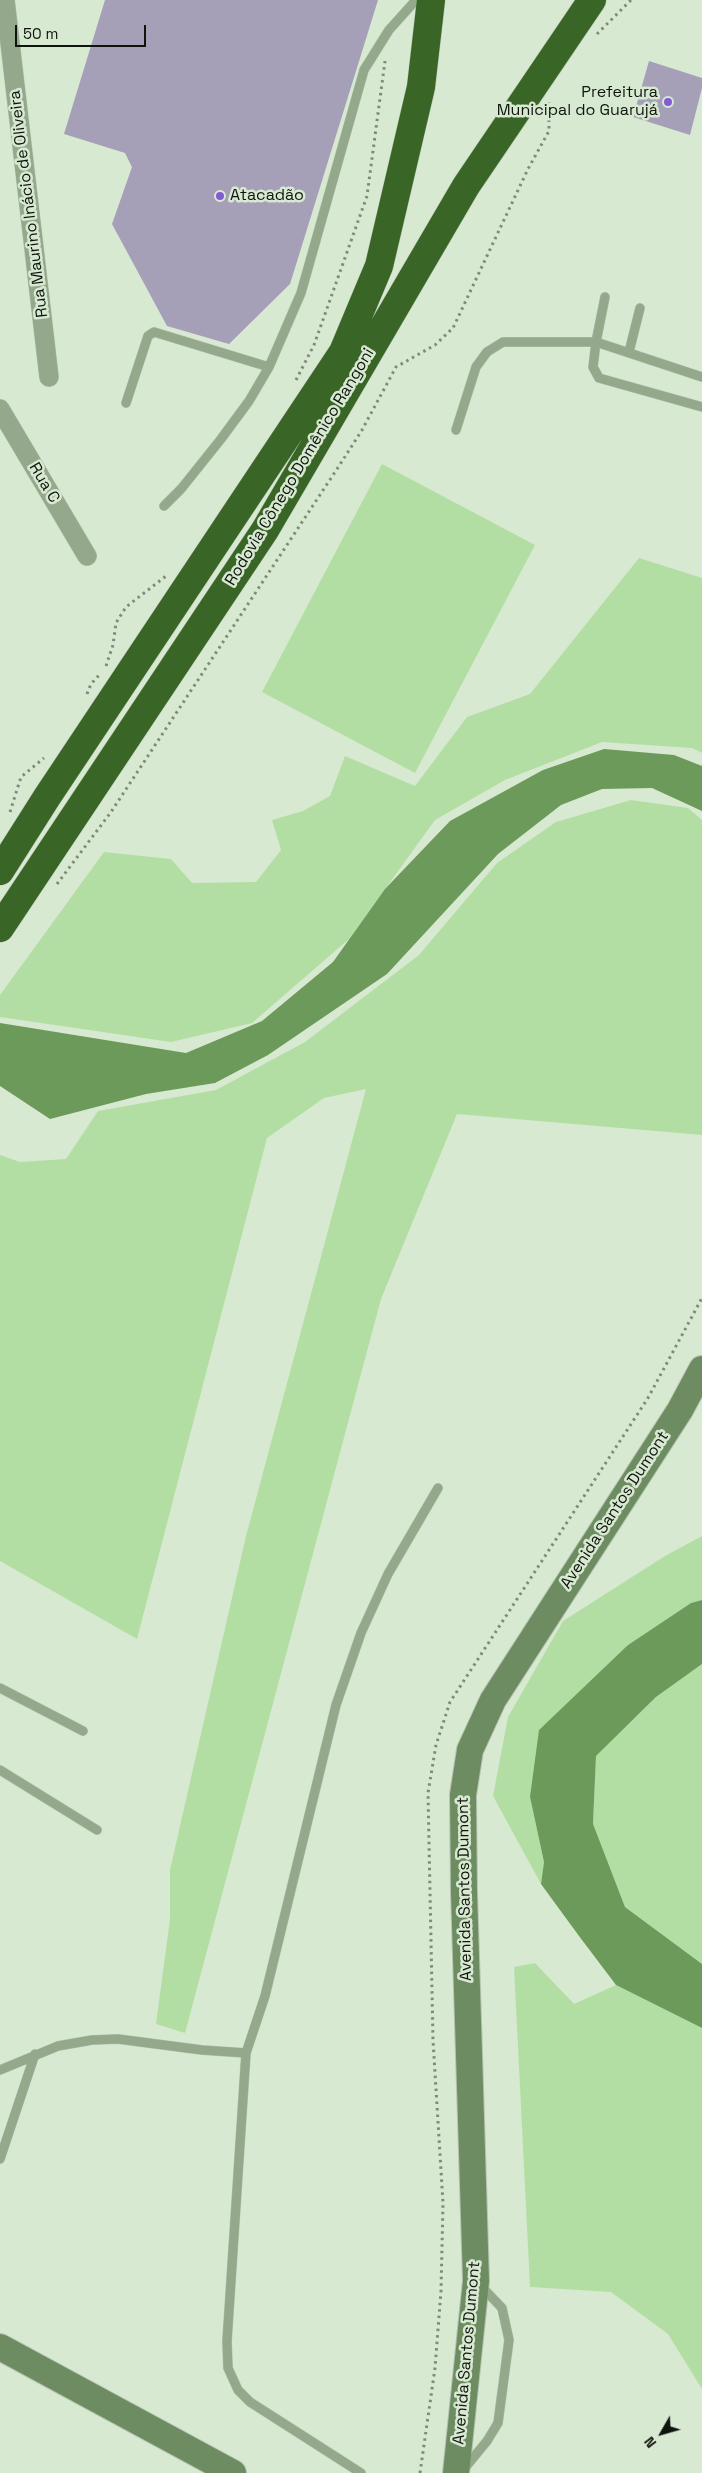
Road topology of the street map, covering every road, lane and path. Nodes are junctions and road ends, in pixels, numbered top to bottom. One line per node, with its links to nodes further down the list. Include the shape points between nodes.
1 (5, 0): 14 (street, Rua Maurino Inácio de Oliveira)
2 (416, 0): 12 (lane, via 389,30 364,70 301,293)
3 (431, 0): 21 (highway, Rodovia Cônego Domênico Rangoni, via 421,87 379,266 343,352)
4 (592, 0): 23 (highway, Rodovia Cônego Domênico Rangoni, via 466,186 265,530)
5 (631, 0): 6 (path)
6 (592, 41)
7 (549, 101): 22 (path, via 549,131 453,328 435,346 396,367 362,430 111,812)
8 (605, 297): 10 (lane)
9 (640, 308): 11 (lane)
10 (596, 342): 11 (lane); 16 (lane, via 593,367 599,378); 18 (lane, via 503,342 486,352 476,367)
11 (629, 352): 13 (lane)
12 (269, 367): 15 (lane, via 154,332 148,336); 19 (lane, via 221,439)
13 (702, 377)
14 (49, 378)
15 (126, 403)
16 (702, 407)
17 (0, 409): 20 (street, Rua C)
18 (456, 430)
19 (164, 506)
20 (87, 556)
21 (0, 870)
22 (53, 889)
23 (0, 928)
24 (702, 1298): 39 (path, via 648,1398 450,1702 436,1745 428,1793 433,2040 443,2203 435,2368)
25 (702, 1370): 35 (main road, Avenida Santos Dumont, via 680,1410 493,1700 470,1750 463,1795 464,1892)
26 (438, 1488): 31 (lane, via 388,1574 368,1616 336,1705 265,1996)
27 (0, 1688): 28 (lane)
28 (83, 1731)
29 (0, 1770): 30 (lane)
30 (96, 1830)
31 (246, 2053): 32 (lane, via 118,2039 67,2045); 38 (lane, via 227,2341 228,2368 238,2390 250,2402)
32 (35, 2054): 33 (lane); 34 (lane)
33 (0, 2070)
34 (0, 2160)
35 (476, 2281): 40 (main road, Avenida Santos Dumont); 41 (lane, via 502,2308 509,2340 498,2423)
36 (0, 2347): 37 (main road)
37 (233, 2473)
38 (361, 2473)
39 (420, 2473)
40 (456, 2473)
41 (460, 2473)

